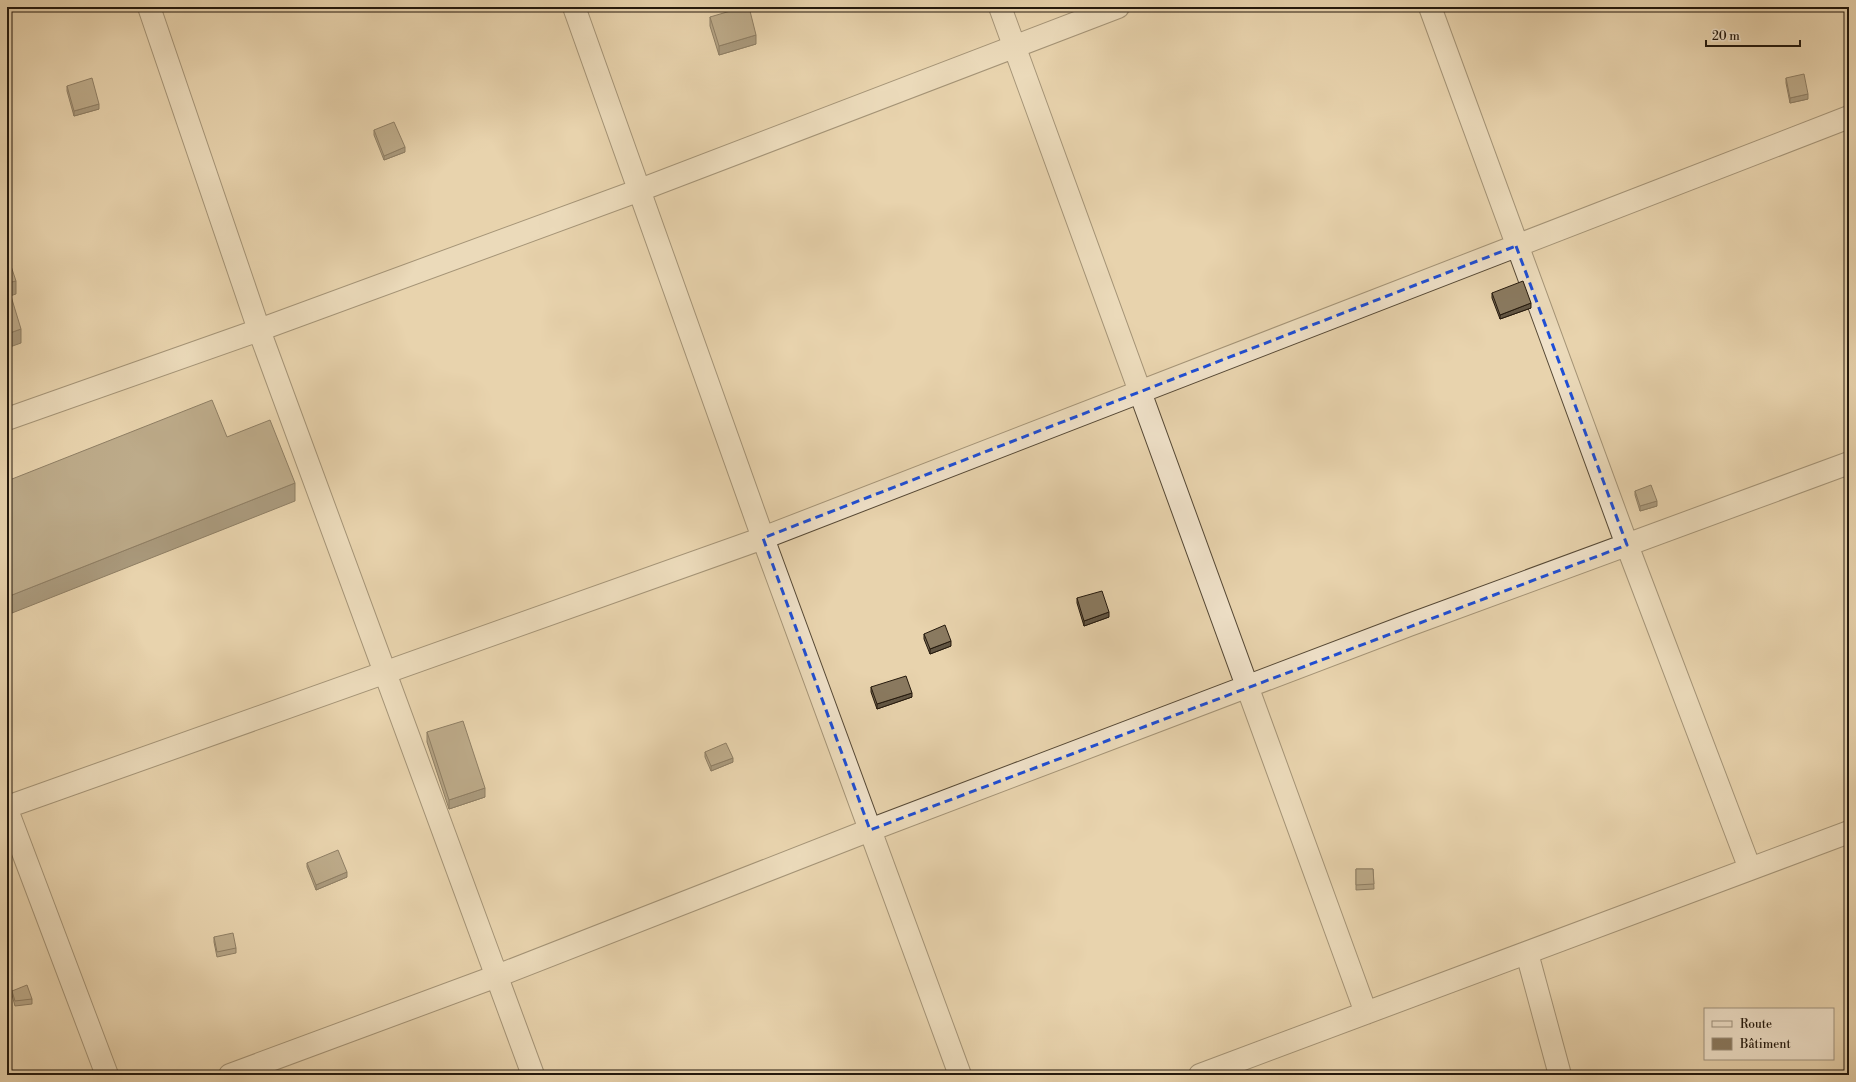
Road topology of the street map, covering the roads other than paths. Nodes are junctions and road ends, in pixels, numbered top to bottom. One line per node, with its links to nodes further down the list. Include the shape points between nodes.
1 (149, 7): 10 (street)
2 (574, 7): 8 (street)
3 (1000, 7): 6 (street)
4 (1118, 7): 6 (street)
5 (1430, 7): 9 (street)
6 (1016, 46): 8 (street); 11 (street)
7 (1849, 117): 9 (street)
8 (640, 190): 10 (street); 14 (street)
9 (1516, 246): 11 (street); 15 (street)
10 (259, 330): 12 (street); 16 (street)
11 (1139, 392): 14 (street); 17 (street)
12 (7, 419)
13 (1849, 463): 15 (street)
14 (763, 538): 16 (street); 20 (street)
15 (1626, 545): 17 (street); 22 (street)
16 (386, 672): 18 (street); 24 (street)
17 (1248, 687): 20 (street); 25 (street)
18 (7, 807)
19 (7, 810): 26 (street)
20 (870, 830): 24 (street); 29 (street)
21 (1849, 832): 22 (street)
22 (1750, 869): 23 (street)
23 (1527, 953): 25 (street); 31 (street)
24 (497, 976): 27 (street); 28 (street)
25 (1366, 1013): 30 (street)
26 (107, 1075)
27 (230, 1075)
28 (533, 1075)
29 (960, 1075)
30 (1200, 1075)
31 (1560, 1075)

